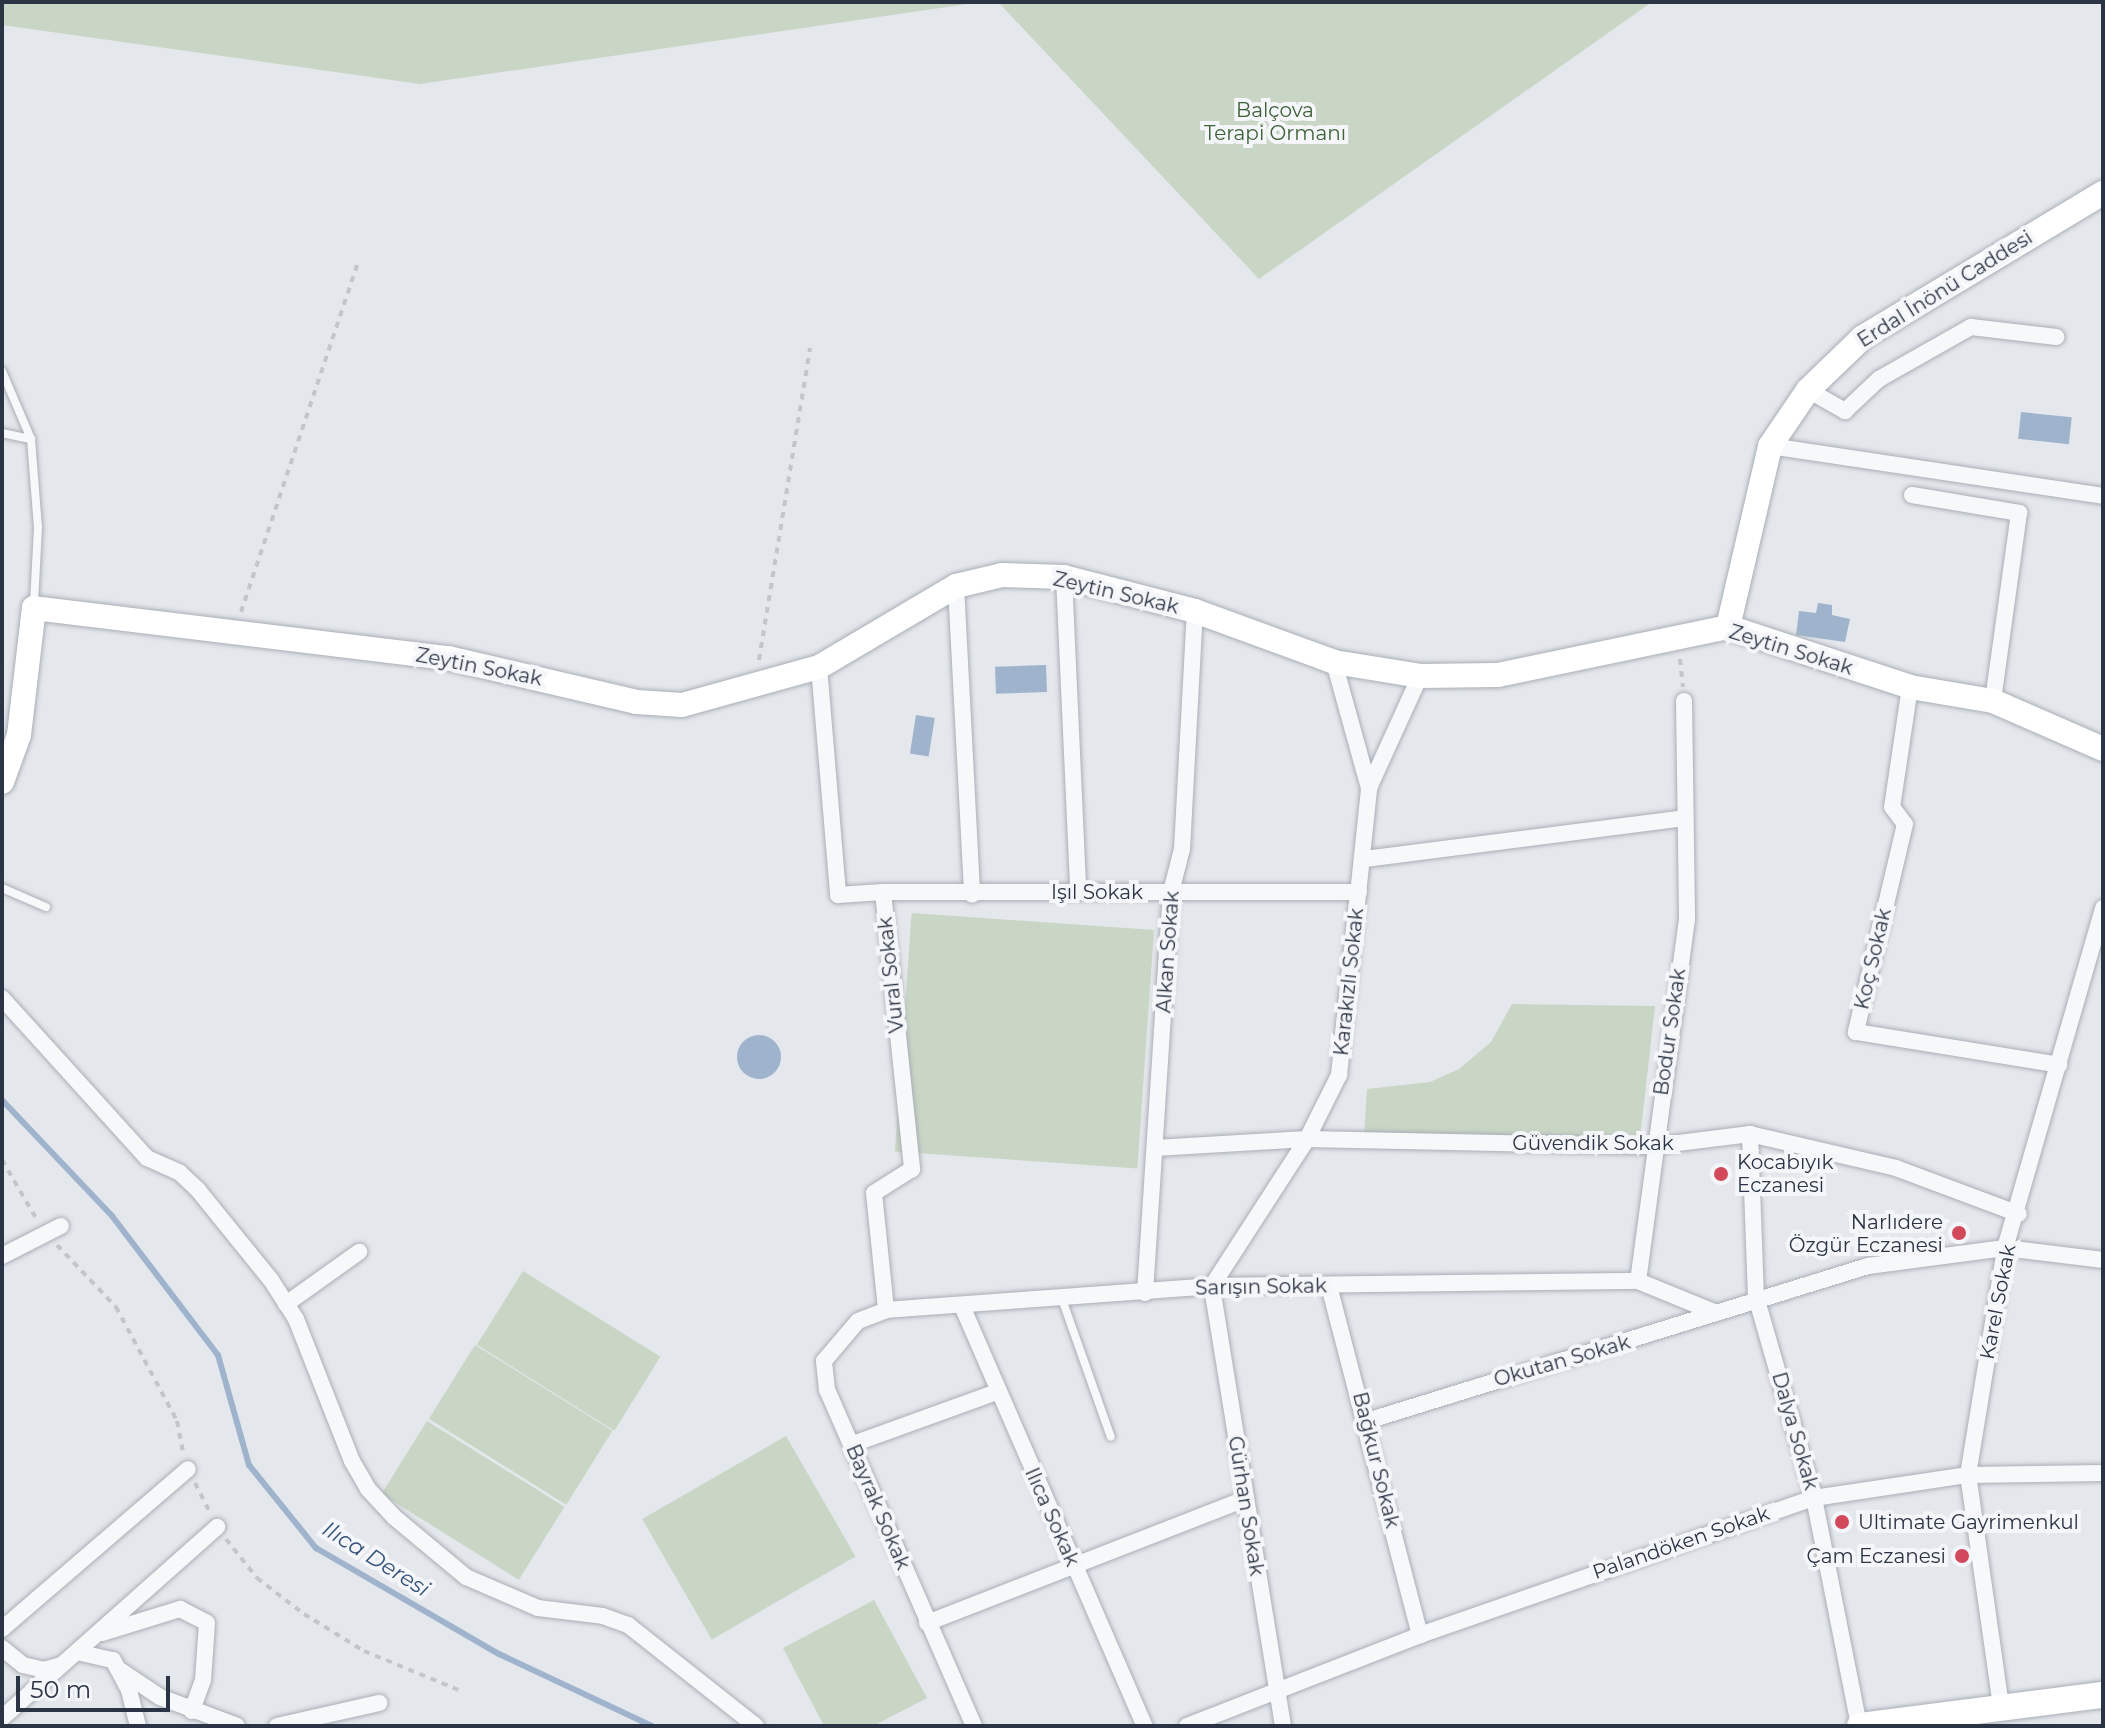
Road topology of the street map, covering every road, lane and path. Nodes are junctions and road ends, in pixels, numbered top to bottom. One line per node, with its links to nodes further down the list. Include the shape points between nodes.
1 (2103, 193): 6 (street, Erdal İnönü Caddesi, via 1863,337)
2 (357, 265): 17 (path)
3 (2056, 337): 6 (street, via 1971,327 1879,379 1845,411)
4 (810, 348): 22 (path)
5 (2, 371): 8 (lane)
6 (1808, 390): 9 (street, Erdal İnönü Caddesi)
7 (2, 433): 8 (lane)
8 (31, 439): 14 (lane, via 38,527)
9 (1770, 446): 11 (street); 16 (street, Erdal İnönü Caddesi)
10 (1912, 495): 25 (street, via 2019,513)
11 (2103, 496)
12 (1064, 577): 13 (street, Zeytin Sokak, via 1002,575); 15 (street, Zeytin Sokak); 32 (street)
13 (956, 586): 20 (street, Zeytin Sokak); 36 (street)
14 (34, 608): 17 (street, Zeytin Sokak); 27 (street, via 19,735)
15 (1195, 611): 19 (street, Zeytin Sokak); 34 (street, Alkan Sokak, via 1182,849)
16 (1728, 627): 18 (street, Zeytin Sokak); 23 (street, Zeytin Sokak)
17 (235, 632): 22 (street, Zeytin Sokak, via 448,658 637,702 682,705)
18 (1677, 637): 21 (street, Zeytin Sokak, via 1498,675); 24 (path)
19 (1334, 662): 21 (street, Zeytin Sokak); 28 (street, Karakızlı Sokak)
20 (819, 667): 22 (street, Zeytin Sokak); 33 (street, Vural Sokak, via 838,895)
21 (1420, 676): 28 (street, Karakızlı Sokak)
22 (755, 686)
23 (1910, 687): 25 (street, Zeytin Sokak); 40 (street, Koç Sokak, via 1892,807 1905,824 1856,1032)
24 (1684, 701): 29 (street, Bodur Sokak)
25 (1993, 701): 26 (street, Zeytin Sokak)
26 (2103, 749)
27 (2, 782)
28 (1369, 788): 30 (street, Karakızlı Sokak)
29 (1684, 818): 30 (street); 43 (street, Bodur Sokak, via 1687,919)
30 (1365, 859): 35 (street, Karakızlı Sokak)
31 (2, 888): 37 (lane)
32 (1078, 891): 34 (street, Işıl Sokak); 36 (street, Işıl Sokak)
33 (883, 892): 36 (street, Işıl Sokak); 61 (street, Vural Sokak, via 912,1169 874,1193)
34 (1171, 892): 35 (street, Işıl Sokak); 44 (street, Alkan Sokak)
35 (1359, 892): 42 (street, Karakızlı Sokak, via 1339,1075)
36 (972, 895)
37 (46, 907)
38 (2103, 908): 40 (street, Karel Sokak)
39 (2, 998): 59 (street, via 147,1158 180,1173 198,1190)
40 (2059, 1065): 46 (street, Karel Sokak)
41 (1750, 1134): 43 (street, Güvendik Sokak); 46 (street, Güvendik Sokak, via 1896,1168); 57 (street, Dalya Sokak)
42 (1307, 1139): 43 (street, Güvendik Sokak); 44 (street, Güvendik Sokak); 54 (street, Karakızlı Sokak)
43 (1654, 1146): 53 (street, Bodur Sokak)
44 (1155, 1148): 56 (street, Alkan Sokak)
45 (2, 1160): 48 (path)
46 (2019, 1214): 49 (street, Karel Sokak)
47 (61, 1226): 48 (street)
48 (45, 1234): 51 (street); 67 (path, via 116,1307 177,1421)
49 (2005, 1248): 52 (street, Okutan Sokak); 57 (street, Okutan Sokak, via 1868,1266); 69 (street, Karel Sokak)
50 (359, 1252): 59 (street)
51 (2, 1256)
52 (2103, 1260)
53 (1638, 1281): 55 (street, Sarışın Sokak); 62 (street)
54 (1212, 1286): 55 (street, Sarışın Sokak); 56 (street, Sarışın Sokak); 71 (street, Gürhan Sokak)
55 (1329, 1286): 64 (street, Bağkur Sokak)
56 (1145, 1293): 58 (street, Sarışın Sokak)
57 (1756, 1297): 62 (street, Okutan Sokak); 70 (street, Dalya Sokak)
58 (1062, 1299): 60 (street, Sarışın Sokak); 65 (lane)
59 (286, 1304): 92 (street, via 352,1461 394,1517 466,1577 538,1608 603,1616 628,1625)
60 (962, 1306): 61 (street, Sarışın Sokak); 63 (street, Ilıca Sokak)
61 (886, 1310): 66 (street, Bayrak Sokak, via 858,1321 824,1361 827,1390)
62 (1714, 1312): 64 (street, Okutan Sokak)
63 (997, 1392): 66 (street); 73 (street, Ilıca Sokak)
64 (1367, 1421): 76 (street, Bağkur Sokak)
65 (1111, 1437)
66 (853, 1444): 74 (street, Bayrak Sokak)
67 (188, 1469): 72 (path); 75 (street)
68 (2103, 1473): 69 (street, Palandöken Sokak)
69 (1968, 1475): 70 (street, Palandöken Sokak); 86 (street, Karel Sokak)
70 (1814, 1498): 76 (street, Palandöken Sokak); 97 (street, Dalya Sokak)
71 (1243, 1500): 73 (street); 82 (street, Gürhan Sokak)
72 (217, 1527): 77 (street); 83 (path, via 257,1578 304,1614 364,1651)
73 (1075, 1568): 74 (street); 94 (street, Ilıca Sokak)
74 (927, 1623): 93 (street, Bayrak Sokak)
75 (2, 1629)
76 (1420, 1635): 82 (street, Palandöken Sokak)
77 (95, 1636): 79 (street); 87 (street, via 180,1609 207,1623 203,1680)
78 (2, 1648): 80 (street, via 23,1665 44,1670)
79 (77, 1652): 80 (street); 81 (street, via 113,1660)
80 (62, 1665): 88 (street)
81 (118, 1669): 87 (street); 89 (street)
82 (1276, 1690): 95 (street, Palandöken Sokak); 96 (street, Gürhan Sokak)
83 (461, 1691)
84 (2103, 1695): 86 (main road)
85 (379, 1703): 91 (street)
86 (2001, 1706): 97 (main road)
87 (192, 1711): 90 (street)
88 (2, 1718)
89 (138, 1726)
90 (237, 1726)
91 (277, 1726)
92 (756, 1726)
93 (974, 1726)
94 (1145, 1726)
95 (1187, 1726)
96 (1283, 1726)
97 (1859, 1726)

